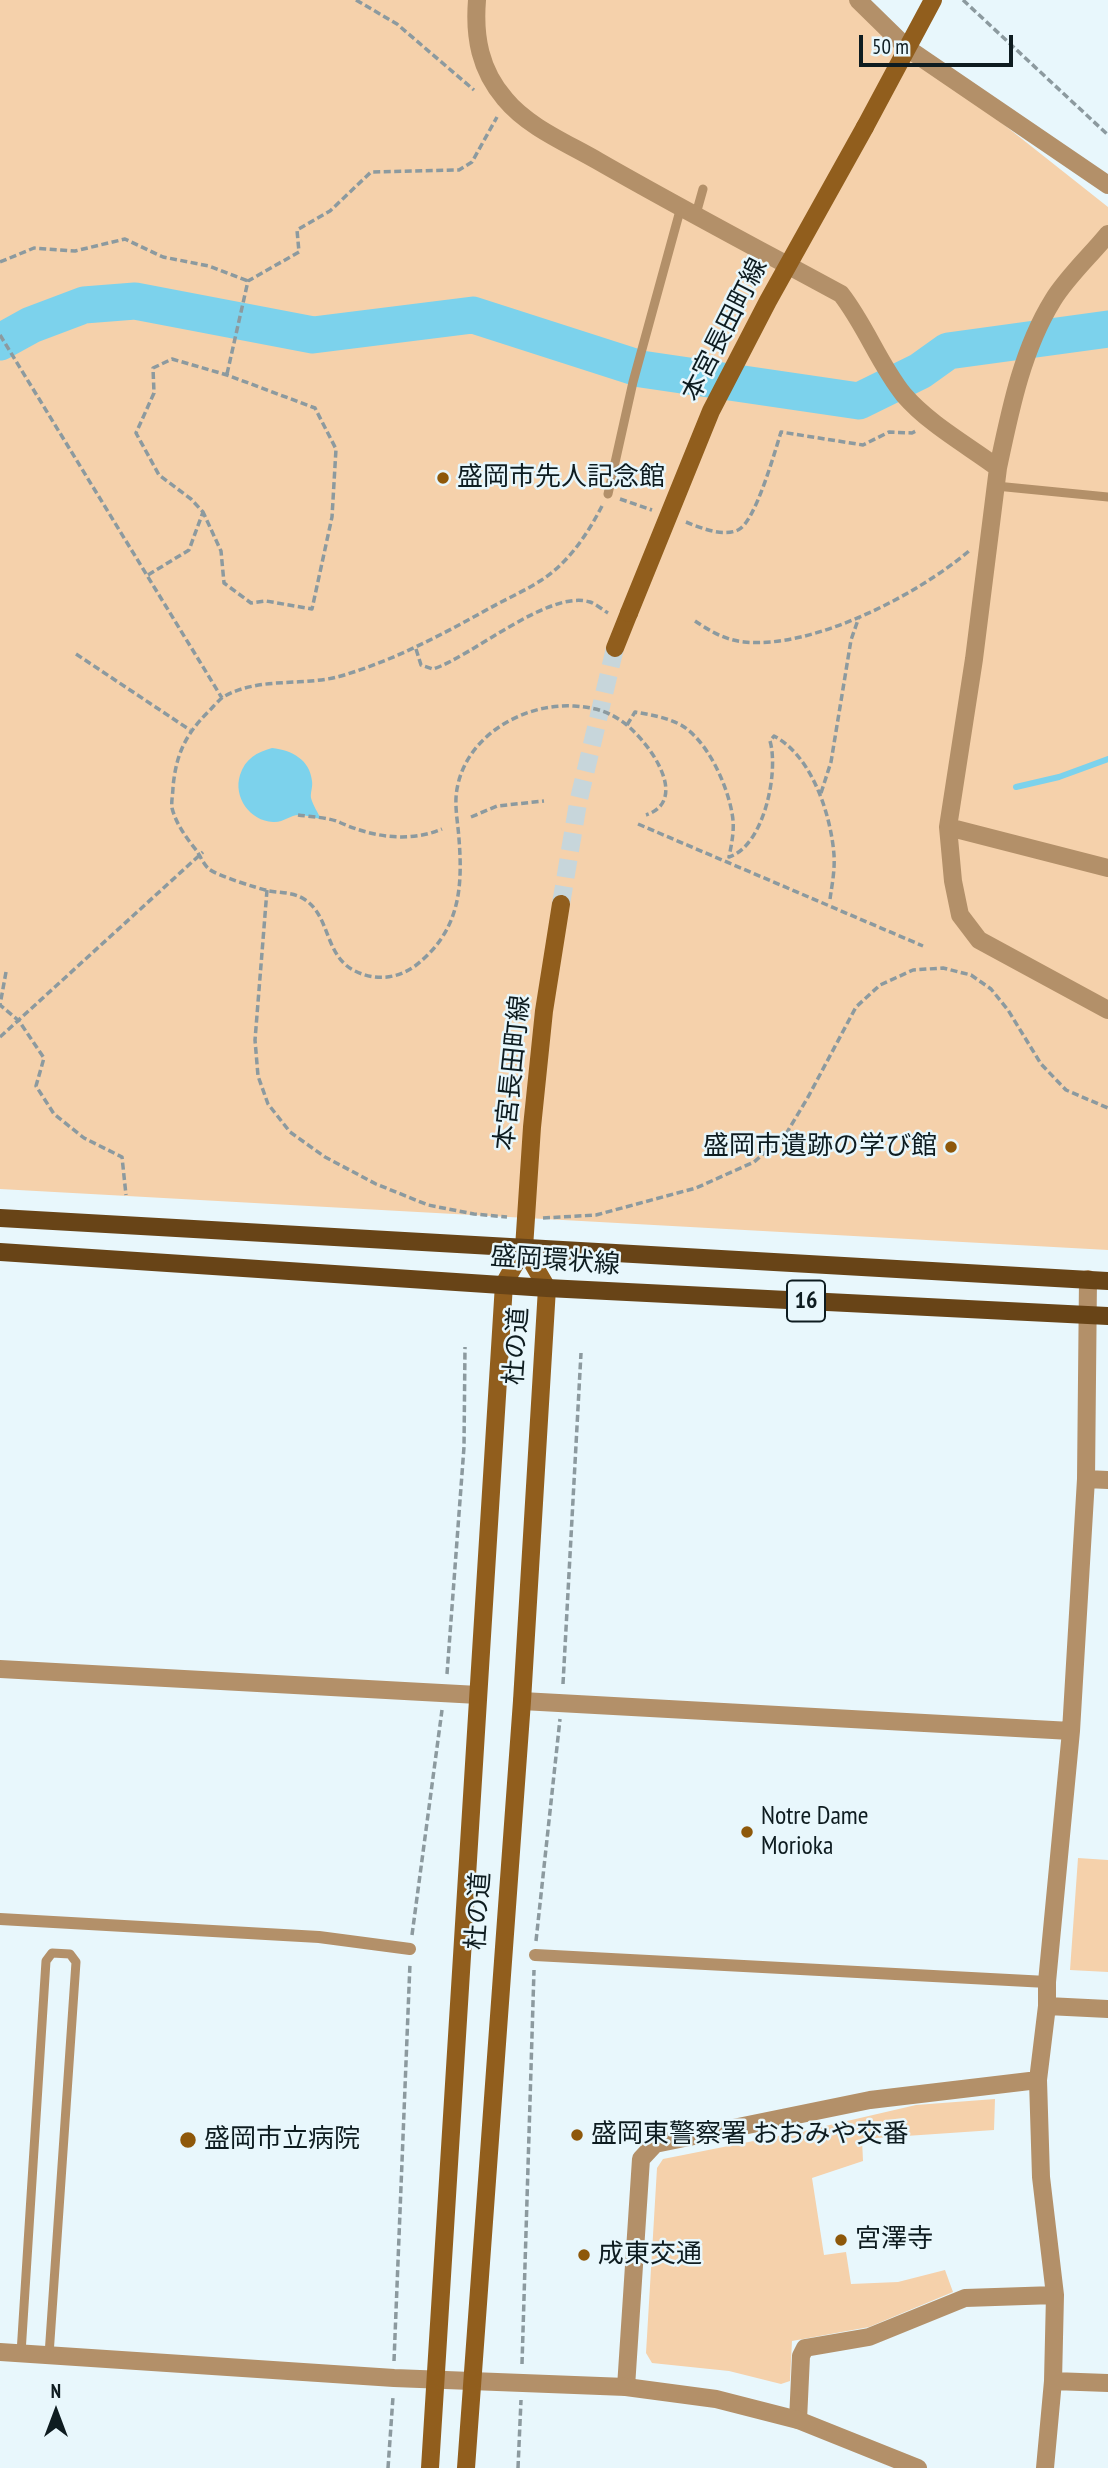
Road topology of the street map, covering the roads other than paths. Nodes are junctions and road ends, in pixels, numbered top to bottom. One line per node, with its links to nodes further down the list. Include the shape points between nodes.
1 (477, 0): 7 (street, via 478,50 506,100 528,121)
2 (858, 0): 4 (street)
3 (929, 7): 4 (main road, 本宮長田町線)
4 (908, 48): 5 (street); 13 (main road, 本宮長田町線, bridge, via 711,411)
5 (1108, 186)
6 (703, 189): 7 (lane)
7 (689, 211): 9 (street, via 841,294 898,386 933,421); 11 (lane, via 641,354)
8 (1108, 234): 9 (street, via 1053,299 1025,360)
9 (998, 468): 10 (street)
10 (996, 486): 12 (lane); 14 (street)
11 (608, 494)
12 (1108, 497)
13 (615, 648)
14 (948, 827): 15 (street); 17 (street, via 960,915 979,940)
15 (1108, 868)
16 (561, 904): 19 (main road, 本宮長田町線, via 544,1011)
17 (1108, 1010)
18 (0, 1218): 19 (main road, 盛岡環状線 / 16)
19 (524, 1248): 21 (main road, 盛岡環状線 / 16); 23 (main road, 杜の道); 24 (main road, 杜の道)
20 (0, 1252): 23 (main road, 盛岡環状線 / 16)
21 (1088, 1279): 22 (main road, 盛岡環状線 / 16); 25 (street)
22 (1108, 1281)
23 (504, 1284): 24 (main road, 盛岡環状線 / 16); 30 (main road, 杜の道)
24 (547, 1287): 25 (main road, 盛岡環状線 / 16); 31 (main road, 杜の道)
25 (1087, 1316): 26 (main road, 盛岡環状線 / 16); 27 (street)
26 (1108, 1317)
27 (1086, 1479): 28 (street); 32 (street)
28 (1108, 1480)
29 (0, 1669): 30 (street)
30 (478, 1695): 44 (main road, 杜の道)
31 (522, 1701): 32 (street); 46 (main road, 杜の道)
32 (1071, 1731): 36 (street)
33 (0, 1919): 34 (street, via 319,1937)
34 (410, 1949)
35 (534, 1955): 36 (street)
36 (1047, 1982): 37 (street)
37 (1047, 2006): 38 (street); 39 (street)
38 (1108, 2009)
39 (1038, 2080): 40 (street, via 1041,2177); 48 (street, via 870,2100 655,2144 641,2159)
40 (1055, 2295): 45 (street); 49 (street, via 965,2298 869,2337 805,2348)
41 (0, 2351): 42 (street)
42 (21, 2353): 43 (street); 43 (lane, via 46,1961 52,1953 70,1954 76,1962)
43 (49, 2355): 44 (street)
44 (435, 2380): 46 (street); 51 (main road, 杜の道)
45 (1053, 2381): 47 (street); 54 (street)
46 (471, 2382): 48 (street); 52 (main road, 杜の道)
47 (1108, 2383)
48 (626, 2387): 49 (street, via 716,2399)
49 (798, 2420): 50 (street)
50 (896, 2463): 53 (street)
51 (430, 2468)
52 (466, 2468)
53 (918, 2468)
54 (1045, 2468)

